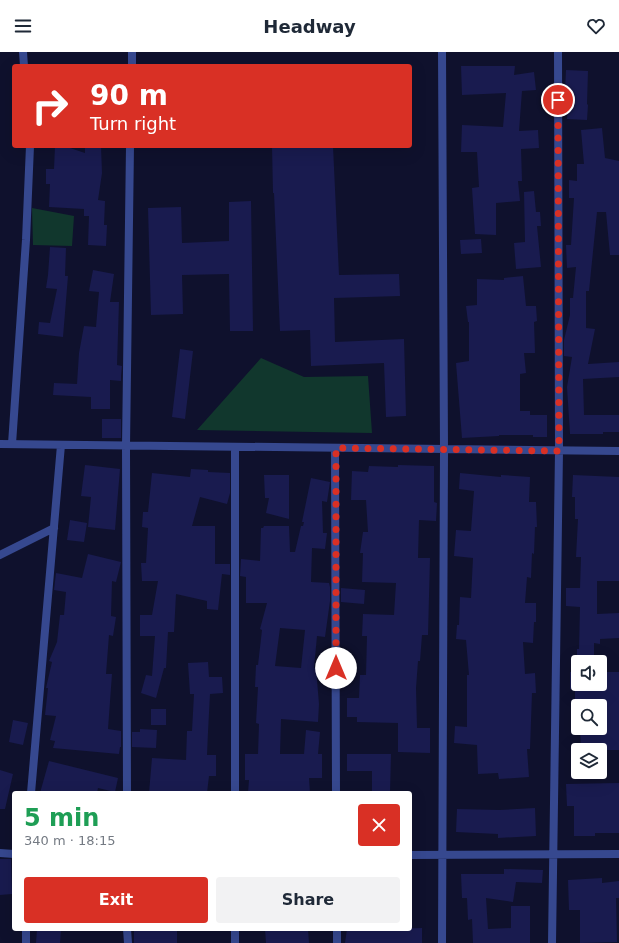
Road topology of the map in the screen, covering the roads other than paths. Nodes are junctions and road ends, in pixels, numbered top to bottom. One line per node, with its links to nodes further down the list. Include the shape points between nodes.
1 (23, 52): 5 (street)
2 (132, 52): 6 (street)
3 (442, 52): 15 (street)
4 (558, 52): 16 (street)
5 (24, 64)
6 (132, 64)
7 (30, 148): 10 (street)
8 (130, 148): 12 (street)
9 (0, 444): 10 (street)
10 (12, 444): 11 (street)
11 (61, 445): 12 (street); 18 (street)
12 (126, 446): 13 (street); 21 (street)
13 (236, 447): 14 (street); 22 (street)
14 (336, 448): 15 (street); 23 (street)
15 (444, 450): 16 (street); 28 (street)
16 (559, 451): 17 (street); 29 (street)
17 (619, 451)
18 (54, 528): 19 (street); 20 (street)
19 (0, 555)
20 (31, 791)
21 (127, 791)
22 (235, 791)
23 (336, 791)
24 (0, 853): 25 (street)
25 (12, 854)
26 (619, 854): 29 (street)
27 (412, 855): 28 (street)
28 (442, 855): 29 (street); 38 (street)
29 (552, 855): 39 (street)
30 (26, 931): 34 (street)
31 (128, 931): 35 (street)
32 (236, 931): 36 (street)
33 (337, 931): 37 (street)
34 (26, 943)
35 (128, 943)
36 (236, 943)
37 (337, 943)
38 (442, 943)
39 (552, 943)

